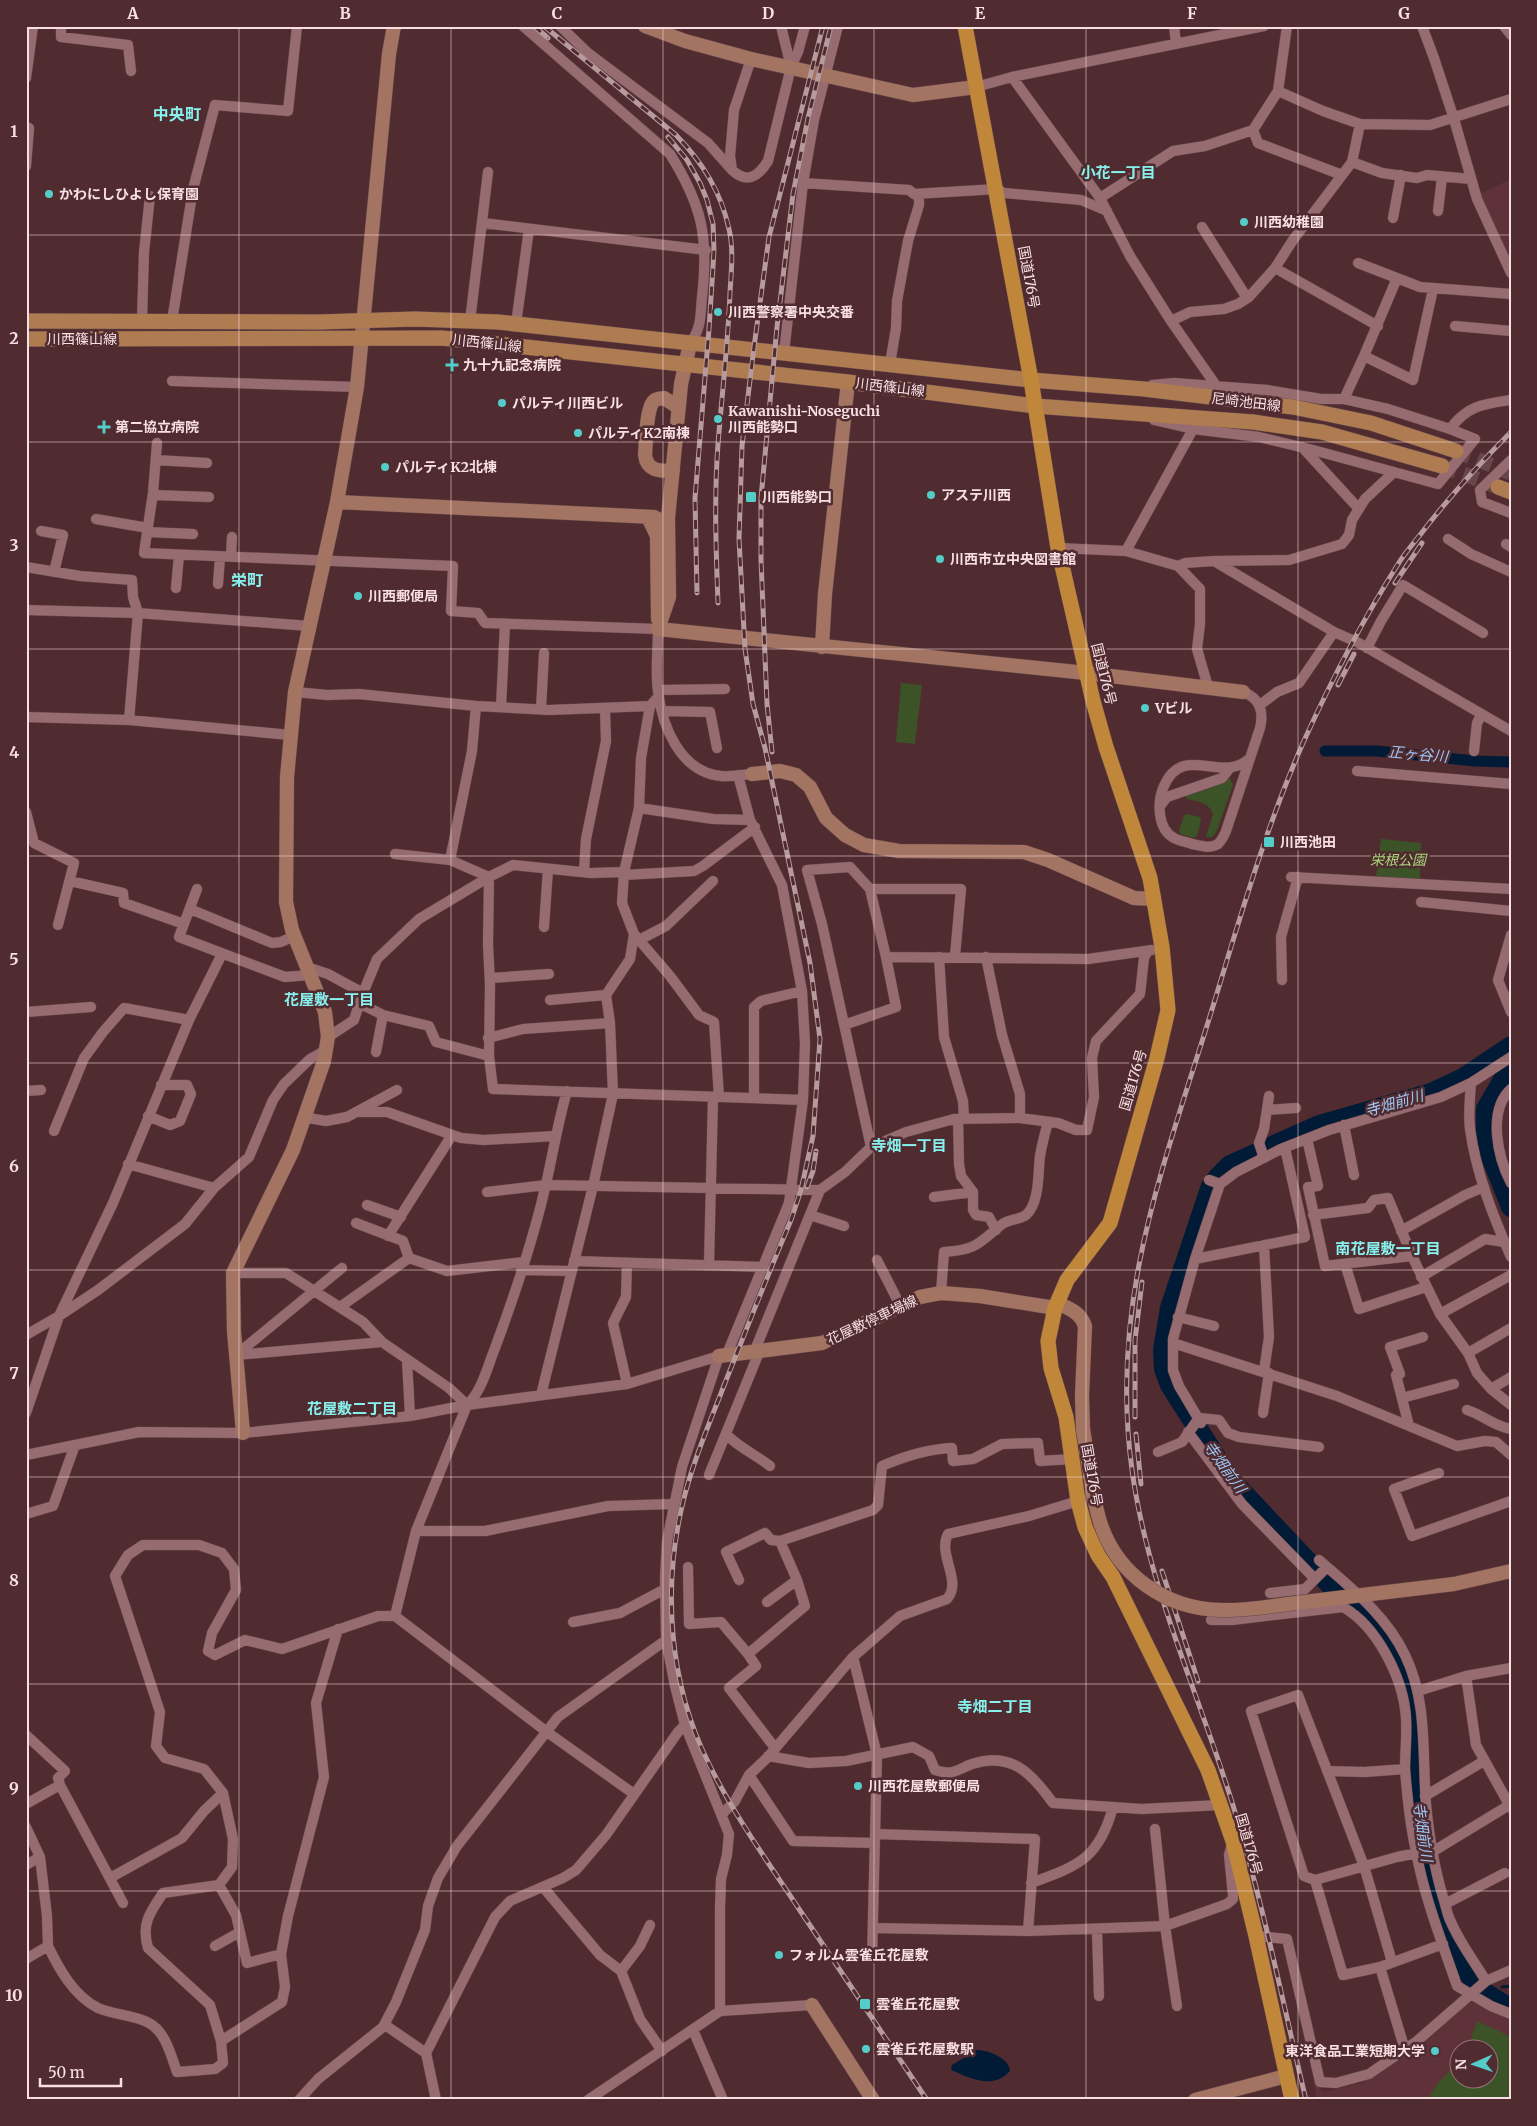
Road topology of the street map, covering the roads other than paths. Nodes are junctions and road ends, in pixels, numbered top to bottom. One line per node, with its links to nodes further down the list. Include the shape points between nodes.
1 (33, 26): 19 (street)
2 (61, 26): 23 (street, via 61,37 128,45)
3 (297, 26): 62 (street, via 288,111 214,106 193,189)
4 (394, 26): 63 (street, via 388,54)
5 (523, 26): 53 (street, via 670,154 686,180 701,219)
6 (560, 26): 36 (street, via 588,53 708,143)
7 (644, 26): 17 (street)
8 (781, 26): 22 (street)
9 (804, 26): 22 (street)
10 (838, 26): 24 (street)
11 (965, 26): 27 (highway, 国道176号)
12 (1174, 26): 20 (street)
13 (1287, 26): 28 (street)
14 (1422, 26): 30 (street)
15 (1504, 26): 18 (street)
16 (1260, 27): 20 (street)
17 (674, 32): 21 (street)
18 (1511, 35)
19 (29, 40): 26 (street)
20 (1176, 44): 25 (street)
21 (750, 59): 22 (street); 36 (street, via 734,110)
22 (791, 67): 24 (street); 36 (street, via 768,161 762,170 749,178 740,178)
23 (131, 71)
24 (825, 76): 27 (street, via 913,96); 42 (street)
25 (1012, 77): 27 (street); 46 (street)
26 (26, 78)
27 (976, 87): 43 (highway, 国道176号)
28 (1278, 91): 31 (street); 33 (street)
29 (1511, 99): 30 (street)
30 (1454, 119): 31 (street, via 1430,125); 41 (street)
31 (1360, 124): 34 (street)
32 (26, 128): 35 (street, via 29,128)
33 (1252, 130): 38 (street, via 1258,143); 46 (street, via 1204,146 1173,151)
34 (1352, 162): 38 (street); 39 (street, via 1382,173)
35 (26, 166)
36 (732, 170)
37 (488, 172): 50 (street)
38 (1342, 175): 55 (street)
39 (1401, 175): 40 (street); 49 (street)
40 (1442, 177): 41 (street); 47 (street)
41 (1470, 179): 56 (street)
42 (802, 183): 44 (street, via 909,190); 74 (street)
43 (997, 190): 44 (street); 48 (street, via 1081,200); 78 (highway, 国道176号)
44 (916, 194): 76 (street, via 919,205 908,240 896,301 896,328)
45 (150, 196): 61 (street)
46 (1100, 198): 48 (street)
47 (1438, 210)
48 (1107, 211): 65 (street, via 1130,256)
49 (1393, 218)
50 (483, 223): 52 (street); 64 (street)
51 (1202, 227): 60 (street)
52 (529, 229): 53 (street); 67 (street)
53 (706, 250): 73 (street, via 699,330)
54 (1358, 263): 57 (street)
55 (1275, 268): 60 (street); 68 (street)
56 (1511, 273)
57 (1397, 278): 58 (street); 68 (street)
58 (1433, 289): 59 (street); 75 (street, via 1413,380)
59 (1511, 294)
60 (1246, 298): 65 (street, via 1238,304 1190,312)
61 (142, 321): 62 (main road, 川西篠山線); 66 (main road, 川西篠山線)
62 (172, 321): 63 (main road, 川西篠山線)
63 (364, 321): 64 (main road, 川西篠山線); 71 (street)
64 (470, 321): 67 (main road, 川西篠山線)
65 (1171, 321): 82 (street)
66 (26, 322)
67 (516, 324): 73 (main road, 川西篠山線)
68 (1378, 326): 75 (street)
69 (1455, 326): 70 (street)
70 (1511, 331)
71 (362, 338): 72 (main road, 川西篠山線); 77 (main road, 川西篠山線, via 442,338); 81 (street)
72 (26, 339)
73 (690, 344): 74 (main road, 川西篠山線); 77 (street)
74 (784, 353): 76 (main road, 川西篠山線)
75 (1364, 356): 84 (street)
76 (890, 364): 78 (main road, 川西篠山線)
77 (685, 365): 80 (main road, 川西篠山線); 87 (street)
78 (1032, 380): 83 (main road, 尼崎池田線); 86 (highway, 国道176号)
79 (172, 382): 81 (street)
80 (848, 382): 86 (main road, 川西篠山線); 134 (street)
81 (356, 387): 102 (street)
82 (1218, 387): 83 (street, via 1174,383); 84 (street)
83 (1128, 388): 93 (main road, 尼崎池田線, via 1293,407 1371,423)
84 (1344, 399): 89 (street)
85 (1511, 400): 89 (street, via 1471,408)
86 (1034, 406): 88 (main road, 尼崎池田線); 114 (highway, 国道176号)
87 (678, 407): 98 (street); 98 (street, via 667,398 653,402 644,456 649,467 657,471)
88 (1124, 413): 90 (street); 97 (main road, 尼崎池田線, via 1253,422 1322,432)
89 (1450, 428): 99 (street, via 1475,439 1438,484)
90 (1193, 430): 92 (street, via 1259,437); 115 (street)
91 (157, 443): 94 (street)
92 (1301, 447): 99 (street); 104 (street)
93 (1456, 451)
94 (156, 460): 96 (street); 100 (street)
95 (1511, 460): 105 (street, via 1480,490 1482,502)
96 (207, 463)
97 (1442, 466)
98 (673, 471): 103 (street)
99 (1394, 472): 104 (street)
100 (153, 495): 101 (street); 109 (street)
101 (208, 497)
102 (337, 502): 106 (street); 119 (street)
103 (669, 503): 106 (street); 108 (street)
104 (1359, 508): 120 (street, via 1342,544 1288,560)
105 (1511, 513)
106 (651, 517): 108 (street, via 664,522); 131 (street, via 657,536)
107 (96, 519): 109 (street)
108 (668, 528): 131 (street, via 669,597)
109 (148, 530): 111 (street); 116 (street, via 144,553)
110 (42, 531): 123 (street, via 63,535)
111 (193, 534)
112 (232, 537): 118 (street)
113 (1448, 539): 124 (street, via 1471,554)
114 (1058, 548): 115 (street); 137 (highway, 国道176号)
115 (1126, 551): 121 (street)
116 (179, 555): 117 (street); 126 (street)
117 (220, 557): 118 (street); 125 (street)
118 (231, 558): 119 (street)
119 (324, 560): 129 (street, via 453,566 451,611 478,613 485,624); 130 (street)
120 (1214, 561): 121 (street); 132 (street)
121 (1178, 566): 138 (street, via 1200,589 1197,649)
122 (26, 568): 123 (street)
123 (54, 572): 128 (street, via 132,580)
124 (1511, 572)
125 (218, 584)
126 (176, 588)
127 (26, 610): 128 (street)
128 (138, 613): 130 (street); 152 (street)
129 (505, 624): 131 (street); 146 (street)
130 (309, 626): 140 (street)
131 (658, 630): 134 (street); 142 (street)
132 (1334, 632): 135 (street); 143 (street, via 1299,684 1277,692)
133 (1483, 633): 135 (street, via 1403,586)
134 (822, 647): 137 (street)
135 (1367, 648): 150 (street)
136 (544, 653): 147 (street)
137 (1086, 673): 138 (street); 177 (highway, 国道176号)
138 (1208, 687): 141 (street)
139 (725, 689): 142 (street)
140 (295, 692): 144 (street, via 358,694); 154 (street)
141 (1243, 692): 143 (street)
142 (658, 693): 145 (street); 149 (street)
143 (1260, 705): 157 (street, via 1262,721)
144 (476, 706): 146 (street); 167 (street, via 472,751)
145 (650, 706): 148 (street, via 609,706); 163 (street, via 641,758)
146 (500, 707): 147 (street)
147 (541, 709): 148 (street)
148 (605, 709): 169 (street, via 606,741 586,839)
149 (663, 712): 155 (street, via 710,712); 160 (street, via 672,742 684,758 701,770 720,776)
150 (1482, 714): 153 (street); 156 (street)
151 (26, 717): 152 (street)
152 (129, 720): 154 (street)
153 (1511, 731)
154 (290, 735): 185 (street, via 286,902)
155 (717, 748)
156 (1474, 751)
157 (1250, 758): 158 (street); 162 (street, via 1226,831 1217,844 1200,846 1174,839 1164,827)
158 (1230, 768): 162 (street, via 1222,778 1167,797); 162 (street, via 1181,766 1168,778)
159 (1358, 771): 161 (street)
160 (745, 775): 165 (street); 177 (street, via 780,771 796,775 810,787 826,818 864,846 899,851 1024,852 1134,898)
161 (1511, 784)
162 (1160, 807)
163 (639, 808): 165 (street); 170 (street)
164 (26, 812): 172 (street, via 34,843 74,863)
165 (753, 824): 170 (street, via 694,871); 197 (street, via 782,885)
166 (395, 854): 167 (street)
167 (450, 860): 171 (street)
168 (548, 869): 169 (street); 171 (street, via 513,865); 183 (street)
169 (584, 871): 170 (street)
170 (624, 873): 186 (street, via 622,903)
171 (489, 877): 195 (street); 199 (street, via 419,920 377,959)
172 (70, 881): 181 (street, via 123,893 124,903); 182 (street)
173 (713, 881): 186 (street, via 666,926)
174 (870, 888): 190 (street, via 961,889); 191 (street); 207 (street, via 850,867 807,870)
175 (198, 889): 179 (street)
176 (1511, 889): 196 (street, via 1294,877 1282,936)
177 (1154, 899): 187 (highway, 国道176号)
178 (1421, 902): 180 (street)
179 (190, 909): 181 (street); 185 (street, via 272,943)
180 (1511, 911)
181 (184, 924): 188 (street, via 179,937)
182 (58, 925)
183 (544, 927)
184 (1511, 935): 203 (street, via 1498,980)
185 (294, 936): 193 (street)
186 (636, 937): 198 (street, via 630,959); 222 (street, via 698,1015 714,1022)
187 (1155, 949): 192 (street, via 1088,959); 232 (street, via 1144,958 1140,994 1096,1041 1092,1058 1094,1097 1087,1130); 286 (highway, 国道176号, via 1168,1010 1157,1058 1110,1223 1067,1280)
188 (222, 954): 193 (street, via 285,977); 205 (street)
189 (939, 956): 190 (street); 191 (street); 231 (street, via 944,1037 963,1101)
190 (955, 956): 192 (street)
191 (886, 957): 207 (street, via 896,1007)
192 (986, 958): 230 (street, via 1002,1035 1020,1094)
193 (308, 971): 199 (street, via 328,974); 209 (street, via 325,1012)
194 (549, 974): 195 (street)
195 (490, 978): 208 (street)
196 (1282, 980)
197 (802, 991): 223 (street, via 761,1001 754,1007); 224 (street, via 805,1042)
198 (606, 994): 200 (street); 206 (street)
199 (361, 998): 204 (street); 209 (street, via 354,1020)
200 (550, 1000)
201 (91, 1007): 202 (street)
202 (26, 1012)
203 (1511, 1012)
204 (383, 1015): 210 (street); 211 (street, via 429,1026 436,1042)
205 (189, 1020): 214 (street); 234 (street, via 124,1008 84,1058)
206 (610, 1023): 208 (street, via 523,1028); 220 (street)
207 (844, 1025): 238 (street)
208 (488, 1038): 211 (street)
209 (327, 1043): 229 (street); 249 (street, via 284,1084 273,1100 248,1157)
210 (376, 1052)
211 (488, 1056): 219 (street, via 494,1089)
212 (1511, 1057): 213 (street)
213 (1471, 1083): 233 (street, via 1441,1097); 248 (street, via 1470,1128)
214 (161, 1085): 228 (street); 228 (street, via 187,1085 191,1094 180,1121 170,1125)
215 (1511, 1089): 244 (street, via 1500,1108 1497,1123 1498,1144)
216 (41, 1090): 218 (street)
217 (397, 1090): 227 (street)
218 (26, 1091)
219 (567, 1091): 220 (street); 236 (street)
220 (613, 1094): 222 (street); 247 (street)
221 (1269, 1096): 226 (street)
222 (716, 1097): 223 (street); 250 (street)
223 (754, 1098): 224 (street)
224 (803, 1100): 251 (street)
225 (1296, 1108): 226 (street)
226 (1267, 1110): 240 (street, via 1259,1146)
227 (356, 1112): 229 (street, via 326,1121); 235 (street, via 387,1112)
228 (148, 1116): 241 (street)
229 (303, 1117): 279 (street, via 292,1150)
230 (1020, 1118): 231 (street); 232 (street)
231 (961, 1119): 238 (street, via 906,1132); 254 (street, via 960,1170)
232 (1048, 1122): 262 (street, via 1032,1205 1026,1215 1006,1221)
233 (1344, 1125): 237 (street); 242 (street)
234 (54, 1131)
235 (452, 1135): 236 (street, via 484,1140); 259 (street)
236 (555, 1136): 246 (street)
237 (1307, 1139): 239 (street); 258 (street, via 1318,1186 1308,1187)
238 (871, 1147): 252 (street)
239 (1285, 1148): 240 (street); 266 (street, via 1305,1237)
240 (1264, 1158): 245 (street)
241 (128, 1164): 249 (street); 289 (street, via 90,1254)
242 (1354, 1176)
243 (1208, 1180): 245 (street)
244 (1511, 1183)
245 (1220, 1184): 270 (street)
246 (546, 1185): 247 (street); 253 (street); 275 (street)
247 (593, 1186): 250 (street); 276 (street)
248 (1484, 1187): 263 (street); 265 (street)
249 (214, 1188): 289 (street, via 185,1224)
250 (711, 1188): 251 (street); 273 (street)
251 (790, 1190): 252 (street); 277 (street, via 789,1203)
252 (820, 1190): 257 (street)
253 (487, 1192)
254 (973, 1192): 255 (street); 262 (street, via 976,1215 989,1217)
255 (934, 1197)
256 (367, 1205): 259 (street)
257 (810, 1215): 261 (street); 297 (street)
258 (1313, 1215): 263 (street, via 1368,1208 1374,1200 1388,1198); 274 (street, via 1325,1266)
259 (401, 1217): 264 (street)
260 (356, 1223): 264 (street)
261 (844, 1226)
262 (996, 1230): 284 (street, via 977,1246 964,1251 944,1252)
263 (1401, 1231): 267 (street)
264 (388, 1236): 269 (street, via 403,1242)
265 (1504, 1242): 268 (street); 281 (street, via 1485,1239)
266 (1264, 1245): 270 (street); 302 (street, via 1269,1337)
267 (1412, 1256): 274 (street); 281 (street)
268 (1511, 1257)
269 (410, 1258): 275 (street, via 447,1271); 287 (street)
270 (1195, 1259): 290 (street)
271 (877, 1260): 285 (street)
272 (627, 1263): 273 (street); 276 (street); 304 (street, via 626,1297 613,1323)
273 (709, 1264): 277 (street)
274 (1345, 1264): 282 (street, via 1358,1309)
275 (522, 1266): 276 (street); 309 (street, via 476,1396)
276 (573, 1266): 307 (street)
277 (764, 1267): 300 (street)
278 (342, 1268): 283 (street)
279 (232, 1273): 283 (street, via 286,1273); 299 (street)
280 (1511, 1275): 288 (street)
281 (1421, 1277): 282 (street)
282 (1426, 1287): 288 (street)
283 (315, 1290): 287 (street); 299 (street)
284 (941, 1293): 285 (street, 花屋敷停車場線); 286 (street, 花屋敷停車場線)
285 (900, 1305): 297 (street, 花屋敷停車場線, via 822,1343)
286 (1056, 1306): 327 (highway, 国道176号, via 1048,1341); 344 (street, 花屋敷停車場線, bridge, via 1075,1311 1085,1326 1083,1429 1100,1523 1124,1566 1141,1583 1176,1602 1204,1609 1239,1610)
287 (340, 1307): 295 (street, via 363,1322)
288 (1440, 1314): 298 (street)
289 (59, 1316): 293 (street); 312 (street)
290 (1178, 1317): 291 (street); 296 (street)
291 (1214, 1326)
292 (1511, 1328): 298 (street)
293 (26, 1335)
294 (1423, 1337): 308 (street, via 1390,1347 1400,1374 1396,1374)
295 (382, 1342): 299 (street); 301 (street)
296 (1173, 1343): 302 (street); 315 (street, via 1173,1370)
297 (758, 1350): 300 (street, 花屋敷停車場線); 319 (street)
298 (1468, 1353): 306 (street, via 1477,1373)
299 (236, 1355): 318 (street)
300 (723, 1355): 304 (street); 333 (street, via 682,1467)
301 (408, 1360): 309 (street, via 449,1388); 314 (street)
302 (1267, 1372): 313 (street); 316 (street)
303 (1511, 1377): 306 (street)
304 (627, 1384): 307 (street)
305 (1454, 1384): 308 (street)
306 (1491, 1389): 310 (street)
307 (541, 1395): 309 (street)
308 (1402, 1398): 316 (street)
309 (467, 1405): 314 (street); 335 (street)
310 (1511, 1405)
311 (1467, 1410): 317 (street, via 1497,1426)
312 (26, 1413)
313 (1263, 1414)
314 (410, 1416): 318 (street)
315 (1195, 1424): 321 (street, via 1215,1418 1228,1433 1239,1437); 324 (street, via 1177,1446); 339 (street, via 1242,1504)
316 (1409, 1426): 326 (street, via 1457,1446 1496,1442)
317 (1511, 1429)
318 (243, 1433): 320 (street, via 139,1432)
319 (726, 1434): 328 (street, via 735,1444 751,1451); 330 (street)
320 (75, 1445): 323 (street); 334 (street, via 53,1506)
321 (1319, 1447)
322 (26, 1448): 323 (street)
323 (39, 1452): 325 (street)
324 (1158, 1452)
325 (26, 1455)
326 (1511, 1455)
327 (1072, 1458): 331 (highway, 国道176号); 336 (street, via 1040,1460 1038,1443 1002,1444 974,1459 954,1461 952,1448 914,1454 882,1466 878,1505 873,1510)
328 (770, 1466)
329 (1439, 1473): 332 (street, via 1394,1489 1412,1536)
330 (709, 1475)
331 (1078, 1501): 352 (street, via 948,1534 945,1544 953,1585 950,1596 900,1616); 370 (highway, 国道176号, via 1085,1527 1208,1770)
332 (1511, 1501)
333 (673, 1504): 335 (street, via 608,1506 486,1531); 342 (street, via 667,1541)
334 (26, 1514)
335 (416, 1531): 346 (street)
336 (780, 1541): 340 (street, via 771,1540 765,1533 726,1552); 341 (street)
337 (688, 1567): 351 (street, via 689,1624 721,1622)
338 (1511, 1571): 344 (street, 花屋敷停車場線, via 1454,1584)
339 (1314, 1578): 343 (street, via 1305,1589); 344 (street, via 1323,1564)
340 (739, 1580)
341 (797, 1580): 345 (street); 351 (street, via 805,1606)
342 (665, 1589): 348 (street, via 620,1613); 350 (street)
343 (1270, 1593)
344 (1357, 1594): 355 (street, via 1381,1617 1397,1640 1406,1655)
345 (767, 1602)
346 (394, 1616): 349 (street, via 378,1616); 357 (street)
347 (1211, 1620): 362 (street, via 1344,1606 1350,1610 1386,1652 1397,1681 1406,1718)
348 (573, 1622)
349 (338, 1630): 366 (street, via 282,1649 245,1640 215,1656 208,1651 212,1633 236,1590 234,1569 222,1552 200,1545 143,1545 128,1555 116,1576 160,1712 156,1746 165,1758 204,1769); 402 (street, via 316,1703 324,1778)
350 (666, 1640): 356 (street); 357 (street, via 558,1718)
351 (748, 1654): 359 (street, via 756,1666 729,1688)
352 (853, 1657): 359 (street); 360 (street)
353 (1511, 1668): 354 (street)
354 (1466, 1676): 355 (street); 361 (street, via 1476,1745)
355 (1418, 1691): 368 (street)
356 (685, 1725): 367 (street); 373 (street)
357 (547, 1732): 367 (street); 415 (street, via 456,1846 438,1878 428,1906 425,1930)
358 (26, 1736): 365 (street, via 65,1771 58,1778)
359 (772, 1752): 360 (street, via 809,1763); 364 (street)
360 (877, 1755): 372 (street, via 913,1747 929,1756 935,1770 948,1774 994,1760 1019,1766 1038,1782 1053,1803); 376 (street)
361 (1484, 1761): 368 (street); 371 (street)
362 (1405, 1769): 363 (street); 379 (street)
363 (1327, 1771): 382 (street); 385 (street, via 1298,1695 1251,1711 1304,1876)
364 (749, 1775): 373 (street, via 735,1801); 376 (street, via 793,1841)
365 (60, 1785): 369 (street); 384 (street)
366 (224, 1793): 384 (street, via 204,1810 182,1838); 388 (street, via 233,1839 232,1867)
367 (634, 1794): 389 (street, via 606,1835 576,1870)
368 (1425, 1796): 378 (street)
369 (26, 1804)
370 (1220, 1805): 372 (street, via 1142,1809); 377 (highway, 国道176号)
371 (1510, 1806): 378 (street)
372 (1113, 1807): 387 (street, via 1107,1829 1094,1851 1067,1870)
373 (722, 1814): 413 (street, via 728,1843 721,1879)
374 (26, 1827): 380 (street)
375 (1155, 1829): 393 (street)
376 (875, 1838): 387 (street, via 1035,1839); 394 (street)
377 (1233, 1840): 393 (street, via 1229,1855 1232,1899 1227,1904); 398 (highway, 国道176号)
378 (1432, 1850): 379 (street); 391 (street)
379 (1416, 1853): 382 (street); 399 (street)
380 (40, 1857): 381 (street); 400 (street)
381 (26, 1865)
382 (1364, 1866): 385 (street); 405 (street)
383 (1508, 1871): 386 (street); 391 (street)
384 (110, 1878): 390 (street)
385 (1315, 1880): 406 (street, via 1343,1975)
386 (1511, 1882)
387 (1031, 1883): 396 (street)
388 (219, 1885): 397 (street, via 236,1915); 417 (street, via 163,1893 148,1914 144,1936 148,1948 210,2005)
389 (543, 1887): 408 (street, via 600,1955); 420 (street, via 510,1901 496,1917)
390 (123, 1903)
391 (1445, 1904): 409 (street)
392 (650, 1925): 408 (street, via 640,1946)
393 (1164, 1926): 395 (street); 412 (street)
394 (873, 1928): 396 (street); 403 (street)
395 (1097, 1930): 396 (street); 410 (street)
396 (1028, 1931)
397 (240, 1932): 401 (street); 402 (street, via 247,1963)
398 (1256, 1936): 418 (street, via 1287,1939 1320,2082 1336,2084 1369,2074); 421 (highway, 国道176号)
399 (1443, 1944): 405 (street); 409 (street, via 1457,1986)
400 (48, 1946): 404 (street); 417 (street, via 60,1972 97,2008 150,2023 164,2038 177,2072 215,2069 223,2062)
401 (216, 1946)
402 (281, 1954): 417 (street, via 285,1987 282,2002)
403 (872, 1958)
404 (26, 1959)
405 (1392, 1962): 406 (street)
406 (1380, 1967): 418 (street)
407 (1511, 1970): 409 (street)
408 (621, 1971): 419 (street, via 640,2019)
409 (1479, 1987): 414 (street, via 1491,2006); 418 (street)
410 (1099, 1996)
411 (812, 2005): 413 (street); 426 (street)
412 (1177, 2006)
413 (720, 2011): 416 (street)
414 (1511, 2014)
415 (385, 2024): 420 (street); 422 (street, via 318,2079)
416 (693, 2030): 419 (street); 425 (street)
417 (221, 2041)
418 (1405, 2050)
419 (662, 2051): 424 (street)
420 (426, 2053): 423 (street)
421 (1286, 2076): 427 (street); 428 (highway, 国道176号)
422 (299, 2100)
423 (436, 2100)
424 (588, 2100)
425 (723, 2100)
426 (873, 2100)
427 (1196, 2100)
428 (1292, 2100)

